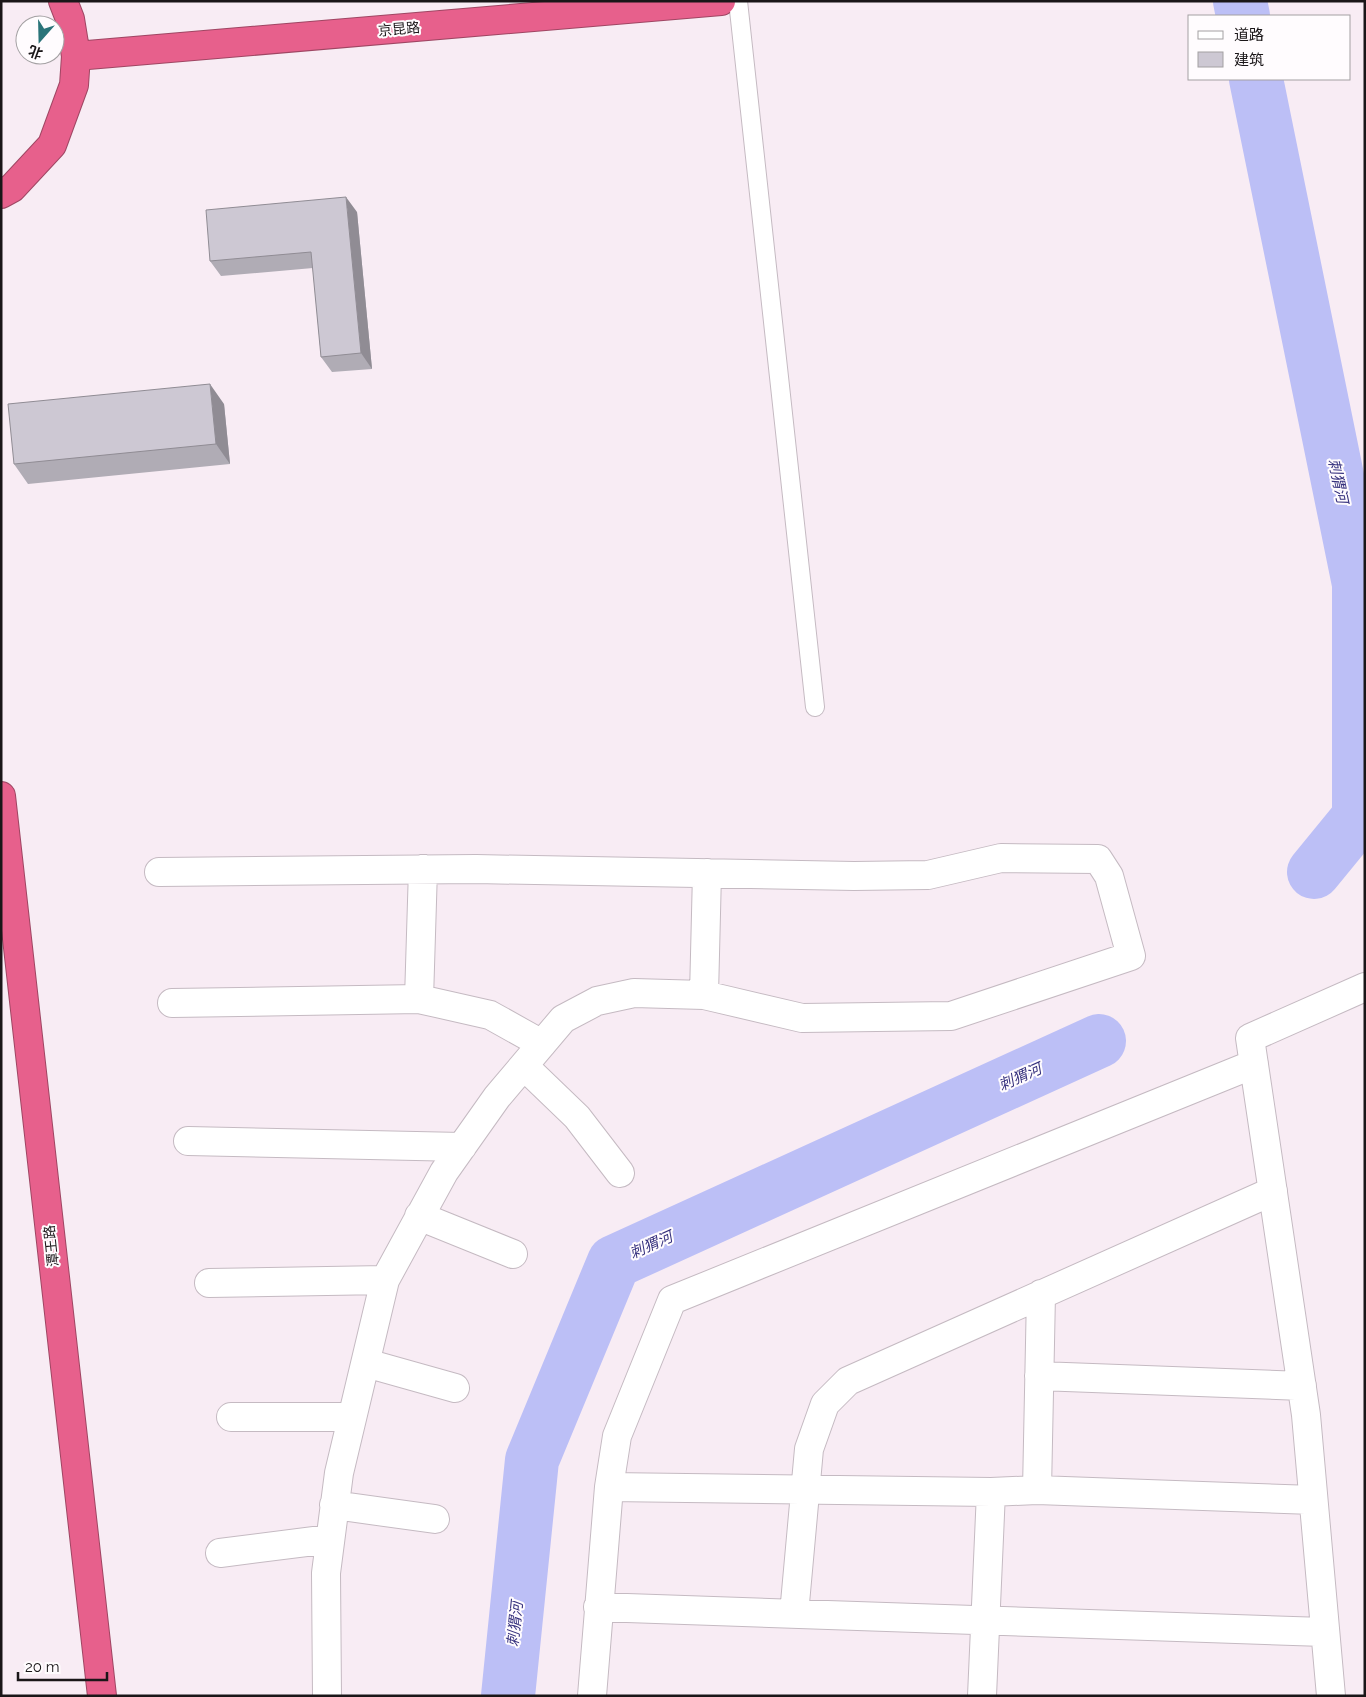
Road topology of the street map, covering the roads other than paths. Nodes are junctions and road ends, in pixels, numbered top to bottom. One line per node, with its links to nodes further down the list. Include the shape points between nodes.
1 (63, 1): 4 (highway, via 70,19)
2 (721, 1): 4 (highway, 京昆路)
3 (738, 1): 6 (lane)
4 (76, 56): 5 (highway, via 74,85 52,145 12,188)
5 (1, 194)
6 (815, 707)
7 (1, 796): 46 (highway, 潭王路)
8 (423, 869): 9 (street); 10 (street); 13 (street)
9 (159, 872)
10 (707, 873): 12 (street); 12 (street, via 928,875 1001,858 1098,859 1110,876 1131,956 952,1016 802,1018)
11 (1365, 987): 16 (street, via 1250,1038)
12 (704, 995): 15 (street, via 634,993 597,1001 563,1019)
13 (419, 999): 14 (street); 15 (street, via 490,1015)
14 (172, 1003)
15 (542, 1044): 17 (street)
16 (1254, 1064): 21 (street); 33 (street, via 672,1300 617,1436)
17 (524, 1066): 19 (street, via 497,1097); 20 (street, via 578,1118)
18 (188, 1141): 19 (street)
19 (462, 1147): 22 (street)
20 (620, 1173)
21 (1273, 1191): 26 (street); 29 (street)
22 (419, 1216): 23 (street); 24 (street)
23 (513, 1254)
24 (385, 1280): 25 (street); 27 (street)
25 (209, 1283)
26 (1041, 1294): 28 (street); 34 (street, via 848,1381 825,1404 809,1449)
27 (366, 1363): 30 (street); 32 (street)
28 (1040, 1376): 29 (street); 35 (street)
29 (1302, 1386): 37 (street)
30 (455, 1388)
31 (231, 1417): 32 (street)
32 (352, 1417): 38 (street)
33 (609, 1487): 34 (street); 42 (street)
34 (805, 1489): 36 (street); 43 (street)
35 (1037, 1490): 36 (street); 37 (street)
36 (990, 1492): 44 (street)
37 (1313, 1500): 45 (street)
38 (334, 1505): 39 (street); 40 (street)
39 (435, 1518)
40 (330, 1539): 41 (street); 47 (street, via 326,1573)
41 (220, 1553)
42 (598, 1607): 43 (street); 48 (street)
43 (794, 1614): 44 (street)
44 (985, 1620): 45 (street); 49 (street)
45 (1324, 1632): 50 (street)
46 (102, 1696)
47 (327, 1696)
48 (592, 1696)
49 (982, 1696)
50 (1331, 1696)

